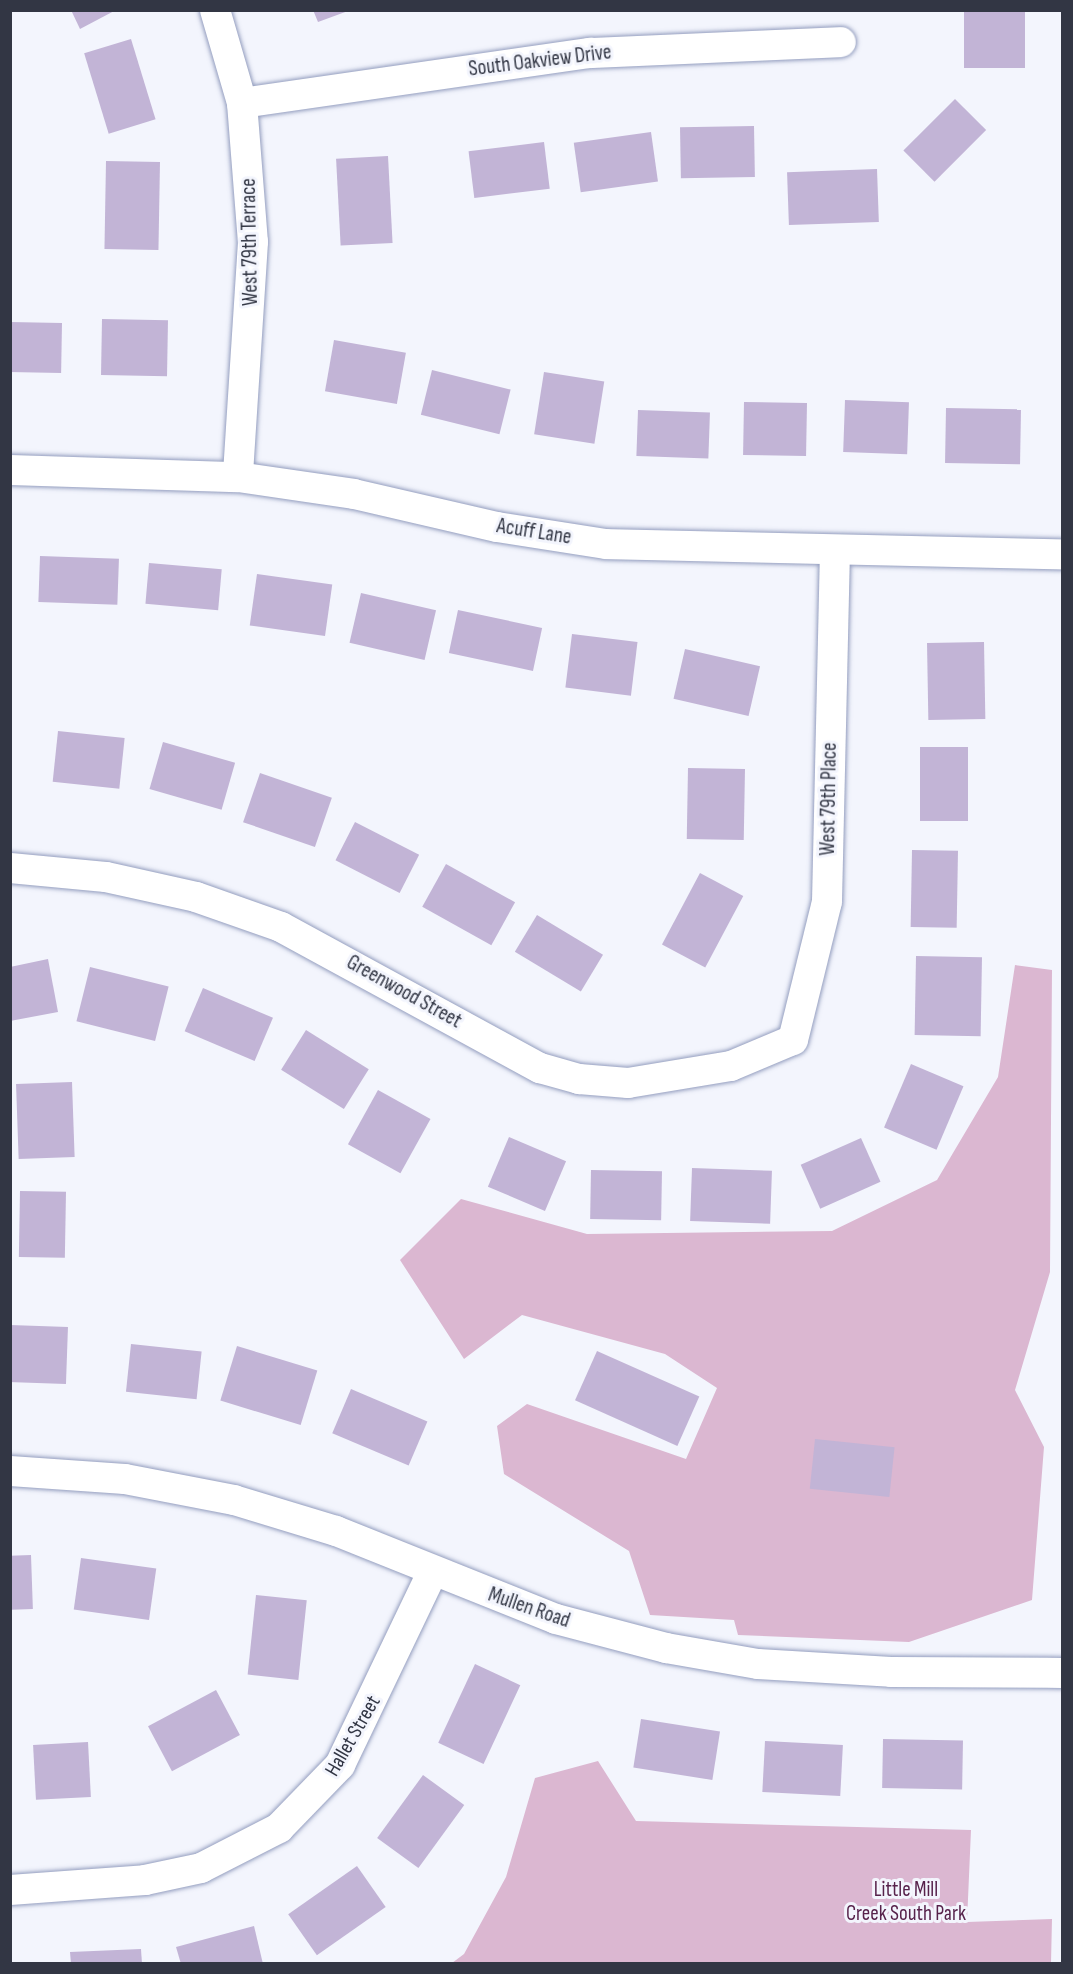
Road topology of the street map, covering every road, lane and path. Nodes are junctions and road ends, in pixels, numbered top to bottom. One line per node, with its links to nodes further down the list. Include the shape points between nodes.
1 (215, 10): 3 (street, West 79th Terrace)
2 (841, 42): 3 (street, South Oakview Drive, via 590,53)
3 (242, 103): 5 (street, West 79th Terrace, via 253,242)
4 (10, 470): 5 (street, Acuff Lane)
5 (238, 477): 6 (street, Acuff Lane, via 354,494 497,527 606,544)
6 (835, 553): 7 (street, Acuff Lane); 9 (street, West 79th Place, via 826,902)
7 (1062, 554)
8 (10, 868): 9 (street, Greenwood Street, via 106,877 196,897 281,927 540,1068 579,1079 628,1083 730,1066)
9 (793, 1040)
10 (10, 1471): 11 (street, Mullen Road, via 125,1479 234,1500 336,1531)
11 (433, 1571): 12 (street, Mullen Road, via 556,1619 666,1648 758,1664 891,1672); 13 (street, Hallet Street, via 340,1765 279,1828 201,1868 145,1880)
12 (1062, 1673)
13 (10, 1890)

